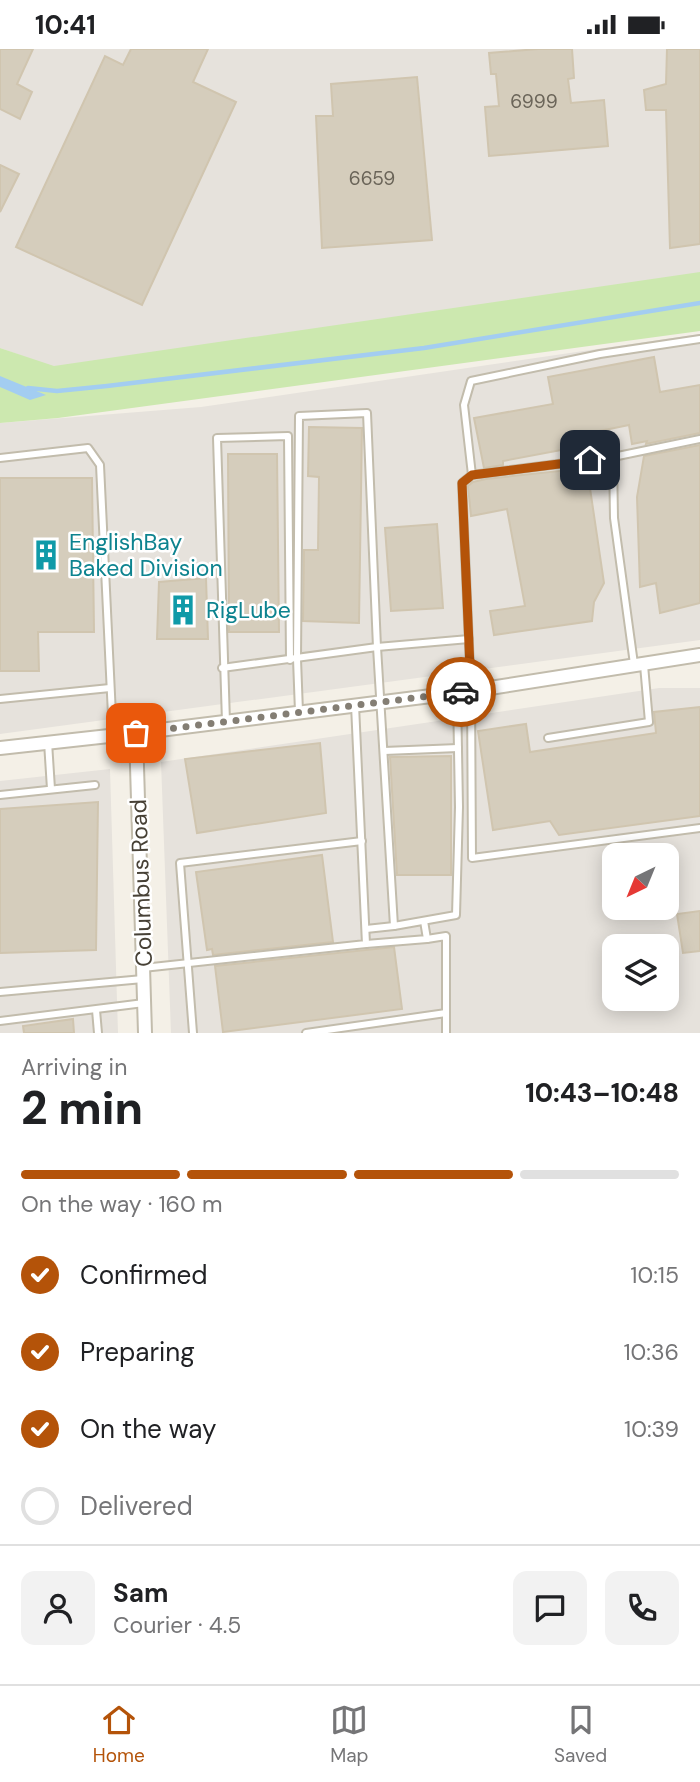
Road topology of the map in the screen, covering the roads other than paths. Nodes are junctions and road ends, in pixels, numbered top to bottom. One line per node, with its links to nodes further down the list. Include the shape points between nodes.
1 (700, 339): 5 (lane, via 471,381 464,405)
2 (700, 439): 3 (lane)
3 (613, 457): 5 (lane); 10 (lane, via 614,518)
4 (0, 458): 12 (lane, via 88,448 100,465)
5 (472, 475): 6 (lane, via 462,483)
6 (469, 639): 7 (lane); 13 (lane)
7 (377, 647): 9 (lane); 9 (lane, via 367,413 299,416); 16 (lane)
8 (700, 655): 10 (street)
9 (294, 659): 11 (lane); 11 (lane, via 288,436 217,438); 18 (lane)
10 (639, 664): 13 (street); 22 (lane, via 649,722)
11 (222, 668): 19 (lane)
12 (110, 688): 15 (lane); 21 (lane)
13 (471, 691): 14 (street); 30 (lane, via 472,858)
14 (457, 692): 16 (street); 25 (lane)
15 (0, 699)
16 (381, 702): 17 (street); 26 (lane)
17 (355, 705): 18 (street); 31 (lane)
18 (299, 712): 19 (street)
19 (226, 722): 20 (street)
20 (136, 733): 21 (street); 38 (street, Columbus Road)
21 (113, 736): 23 (street)
22 (548, 738)
23 (48, 742): 24 (street); 28 (lane)
24 (0, 748)
25 (458, 748): 26 (lane); 32 (lane, via 456,915)
26 (384, 751): 33 (lane)
27 (95, 785): 28 (lane)
28 (51, 789): 29 (lane)
29 (0, 795)
30 (700, 828)
31 (362, 841): 34 (lane); 37 (lane, via 180,863)
32 (425, 921): 33 (lane); 35 (lane)
33 (394, 926): 34 (lane)
34 (366, 929): 36 (lane)
35 (427, 939): 36 (lane); 42 (lane, via 446,936)
36 (366, 944): 37 (lane)
37 (187, 963): 38 (lane); 46 (lane)
38 (143, 973): 39 (lane); 40 (street, Columbus Road)
39 (0, 992)
40 (144, 1003): 41 (lane); 45 (street, Columbus Road)
41 (96, 1010): 43 (lane); 44 (lane)
42 (446, 1013): 47 (lane); 48 (lane)
43 (0, 1021)
44 (98, 1033)
45 (145, 1033)
46 (193, 1033)
47 (306, 1033)
48 (446, 1033)

